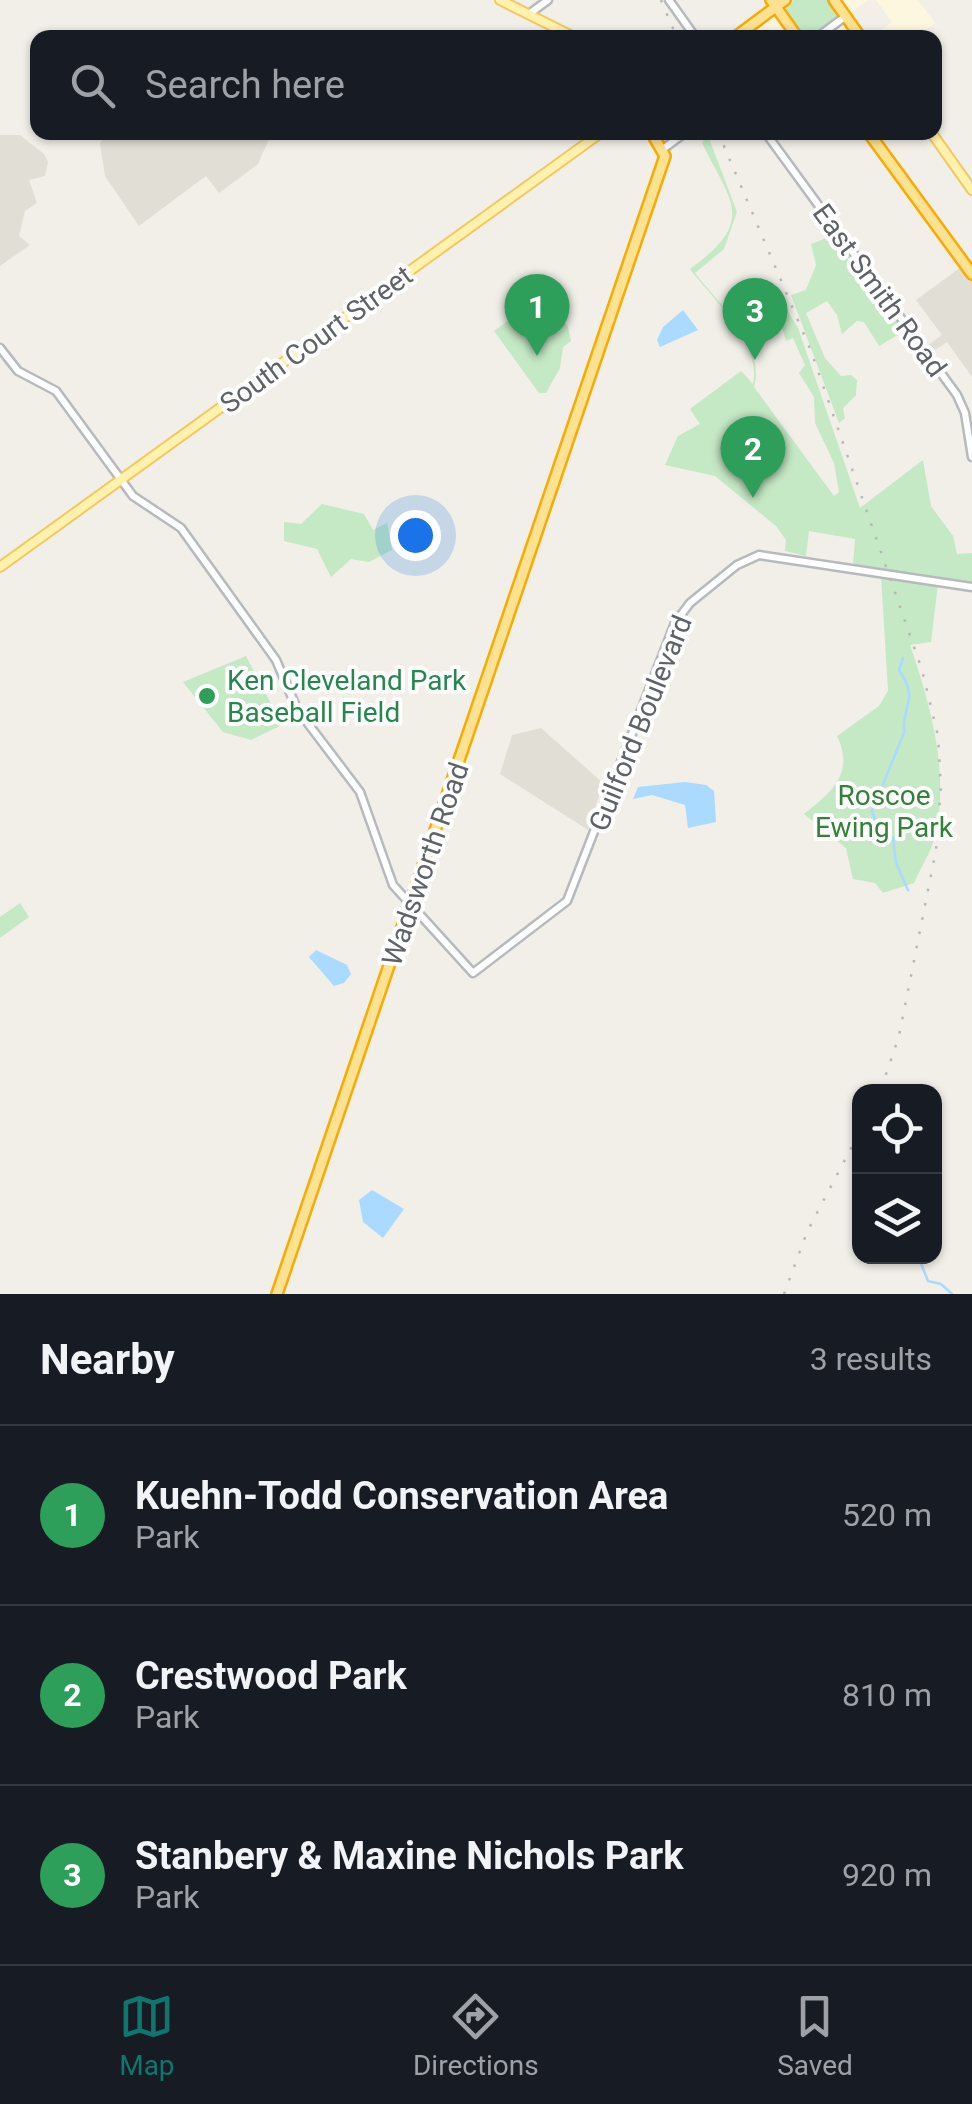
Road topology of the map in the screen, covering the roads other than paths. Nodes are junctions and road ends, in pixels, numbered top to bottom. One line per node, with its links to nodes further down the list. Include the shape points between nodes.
1 (500, 0): 7 (main road)
2 (548, 0): 7 (street)
3 (669, 0): 10 (street)
4 (786, 0): 6 (highway)
5 (834, 0): 8 (highway)
6 (774, 3): 11 (highway); 12 (highway)
7 (529, 14): 9 (main road)
8 (846, 16): 13 (street); 14 (highway)
9 (560, 30)
10 (690, 30)
11 (743, 30)
12 (793, 30)
13 (827, 30)
14 (856, 30)
15 (591, 140): 26 (main road, South Court Street)
16 (657, 140): 21 (highway)
17 (675, 140): 21 (street)
18 (771, 140): 25 (street, East Smith Road, via 957,396)
19 (874, 140): 23 (highway)
20 (936, 140): 22 (main road)
21 (663, 149): 29 (highway, Wadsworth Road)
22 (972, 190)
23 (972, 274)
24 (0, 348): 26 (street, via 18,372 56,392)
25 (972, 457)
26 (120, 480): 27 (main road, South Court Street); 29 (street, via 136,499 181,528 276,660 297,708 366,802 388,876)
27 (0, 566)
28 (972, 587): 29 (street, Guilford Boulevard, via 770,555 737,565 678,618 568,901 473,974)
29 (410, 905): 30 (highway, Wadsworth Road)
30 (277, 1294)

